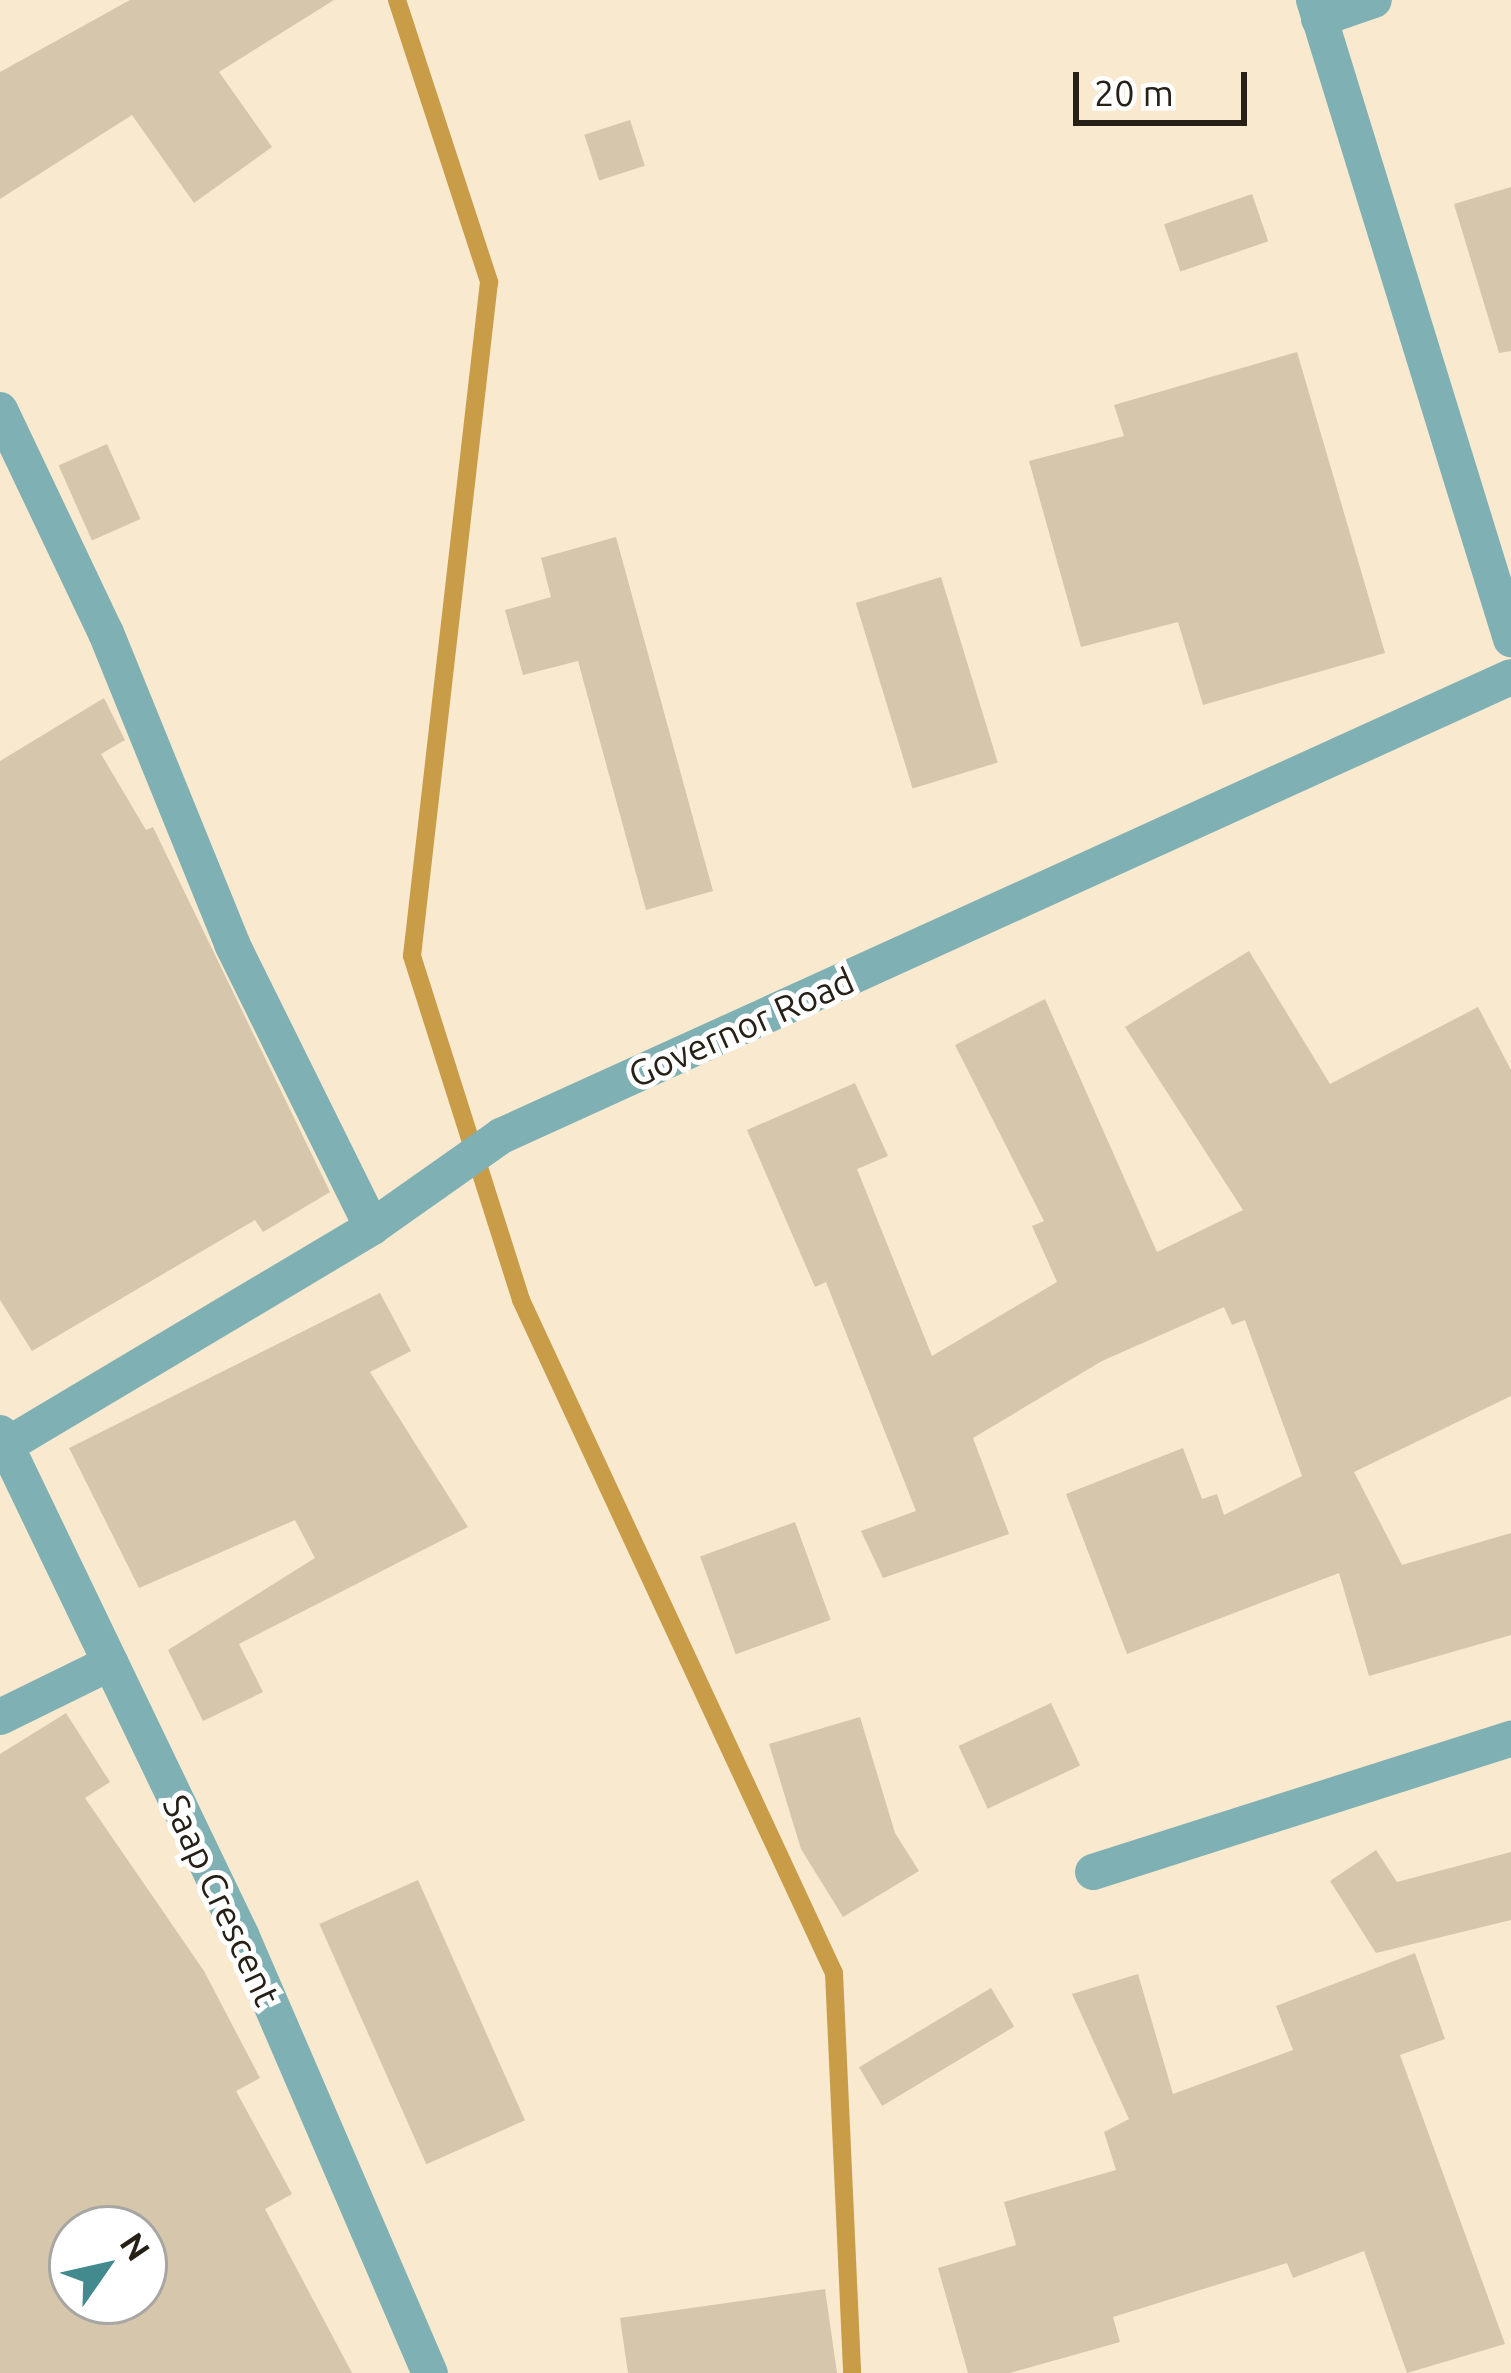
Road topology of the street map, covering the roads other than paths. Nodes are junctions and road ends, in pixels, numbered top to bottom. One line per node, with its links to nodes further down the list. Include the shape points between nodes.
1 (1374, 0): 2 (street)
2 (1316, 9): 4 (street)
3 (0, 410): 6 (street, via 106,633 232,944)
4 (1511, 639)
5 (1511, 677): 6 (street, Governor Road, via 501,1136)
6 (372, 1227): 7 (street, Governor Road)
7 (4, 1439): 8 (street, Saap Crescent)
8 (110, 1663): 9 (street); 12 (street, Saap Crescent, via 242,1937)
9 (0, 1717)
10 (1511, 1739): 11 (street)
11 (1093, 1872)
12 (430, 2373)

